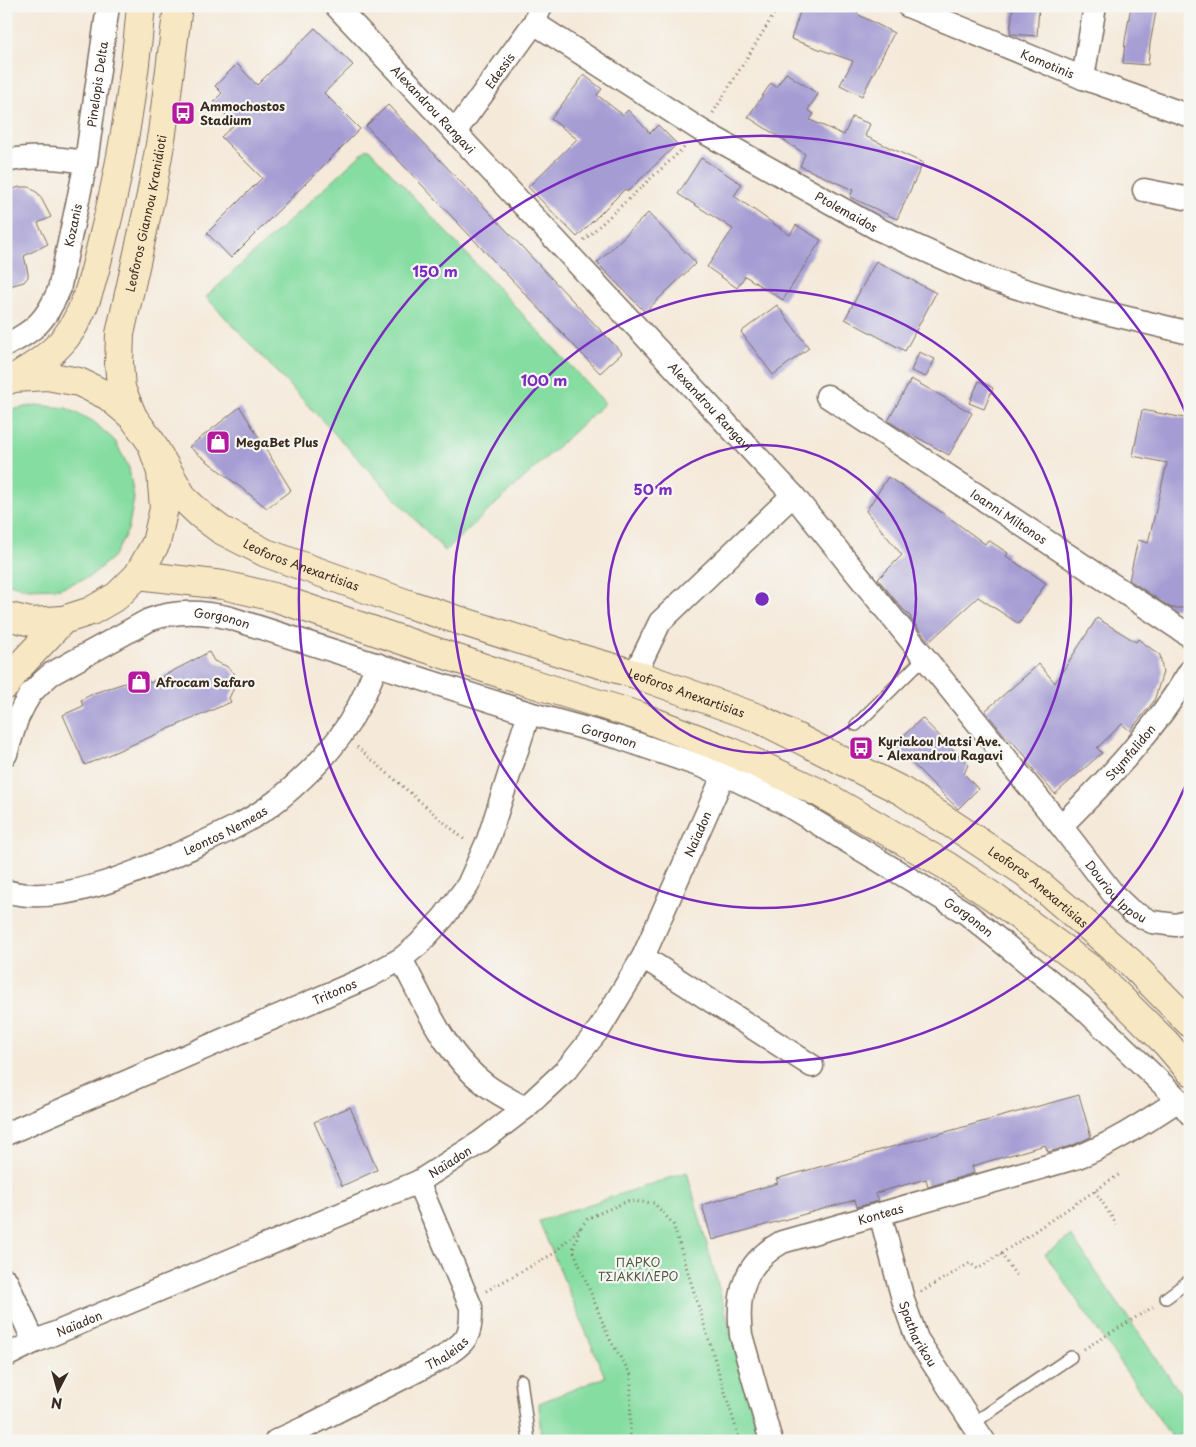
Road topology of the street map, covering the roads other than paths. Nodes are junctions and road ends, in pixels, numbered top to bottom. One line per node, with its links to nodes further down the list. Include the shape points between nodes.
1 (108, 6): 12 (street, Pinelopis Delta)
2 (141, 6): 17 (main road, via 134,78 112,203 86,299 66,337 53,351)
3 (178, 6): 19 (main road, Leoforos Giannou Kranidioti, via 162,134 120,334 121,388)
4 (336, 6): 10 (street, Alexandrou Rangavi)
5 (908, 6): 8 (street, Komotinis)
6 (1095, 6): 8 (street)
7 (537, 14): 10 (street, Edessis); 15 (street, Ptolemaidos, via 702,131 878,229 989,279 1073,305)
8 (1083, 78): 9 (street, Komotinis)
9 (1190, 116)
10 (455, 132): 21 (street, Alexandrou Rangavi)
11 (6, 161): 12 (street, via 54,157)
12 (86, 162): 16 (street, Kozanis, via 53,306 33,330)
13 (1144, 190): 14 (street)
14 (1190, 199)
15 (1190, 333)
16 (6, 345)
17 (10, 380): 19 (main road, via 47,376 79,382 108,396)
18 (827, 396): 25 (street, Ioanni Miltonos)
19 (133, 417): 20 (main road)
20 (151, 442): 22 (main road, via 161,472 164,508 156,544); 29 (main road, Leoforos Anexartisias, via 184,499 221,530 242,542 408,604)
21 (793, 495): 26 (street, Alexandrou Rangavi); 29 (street, via 660,622)
22 (138, 575): 24 (main road, via 117,596 92,611); 42 (main road, via 223,585 274,597 505,675 639,716 732,752 820,793 947,866 1092,970 1166,1043)
23 (6, 616): 24 (main road, via 31,622)
24 (63, 620): 30 (main road)
25 (1190, 636)
26 (924, 658): 32 (lane); 35 (street, Alexandrou Rangavi)
27 (377, 664): 31 (street, Gorgonon); 33 (street, Gorgonon, via 215,614 187,612 161,615 51,674 31,693 24,705); 36 (street, Leontos Nemeas, via 342,734 294,786 248,820 162,861 97,885 47,895)
28 (1190, 671): 35 (street, Stymfalidon, via 1142,740)
29 (635, 674): 40 (main road, Leoforos Anexartisias, via 758,718 902,791 1026,873 1131,963)
30 (6, 684)
31 (529, 713): 34 (street, Gorgonon, via 620,738); 39 (street, Tritonos, via 488,840 468,885 419,944)
32 (856, 725)
33 (6, 754)
34 (724, 774): 38 (street, Naïadon); 43 (street, Gorgonon, via 784,804 966,913 1081,1006)
35 (1060, 826): 37 (street, Douriou Ippou, via 1114,895 1131,911 1152,922 1176,925)
36 (6, 891)
37 (1190, 921)
38 (643, 957): 41 (street); 44 (street, Naïadon, via 600,1028 566,1070)
39 (401, 959): 44 (street, via 454,1054 486,1086); 45 (street, Tritonos, via 368,978)
40 (1190, 1022)
41 (812, 1066)
42 (1190, 1072)
43 (1185, 1107): 47 (street, Konteas, via 1075,1158)
44 (525, 1108): 46 (street, Naïadon, via 482,1141)
45 (6, 1134)
46 (418, 1182): 51 (street, Naïadon); 56 (street, Thaleias, via 471,1307 472,1324 468,1336 442,1358)
47 (880, 1214): 55 (street, Spatharikou, via 917,1339); 59 (street, Konteas, via 782,1242 757,1261 742,1288 739,1304 741,1335)
48 (6, 1280): 51 (street)
49 (1190, 1280): 50 (lane)
50 (1166, 1298)
51 (34, 1342): 52 (street, Naïadon)
52 (6, 1356)
53 (1071, 1357): 55 (lane)
54 (521, 1380): 58 (lane)
55 (978, 1432)
56 (307, 1434): 57 (street, Thaleias)
57 (276, 1441)
58 (529, 1441)
59 (771, 1441)

